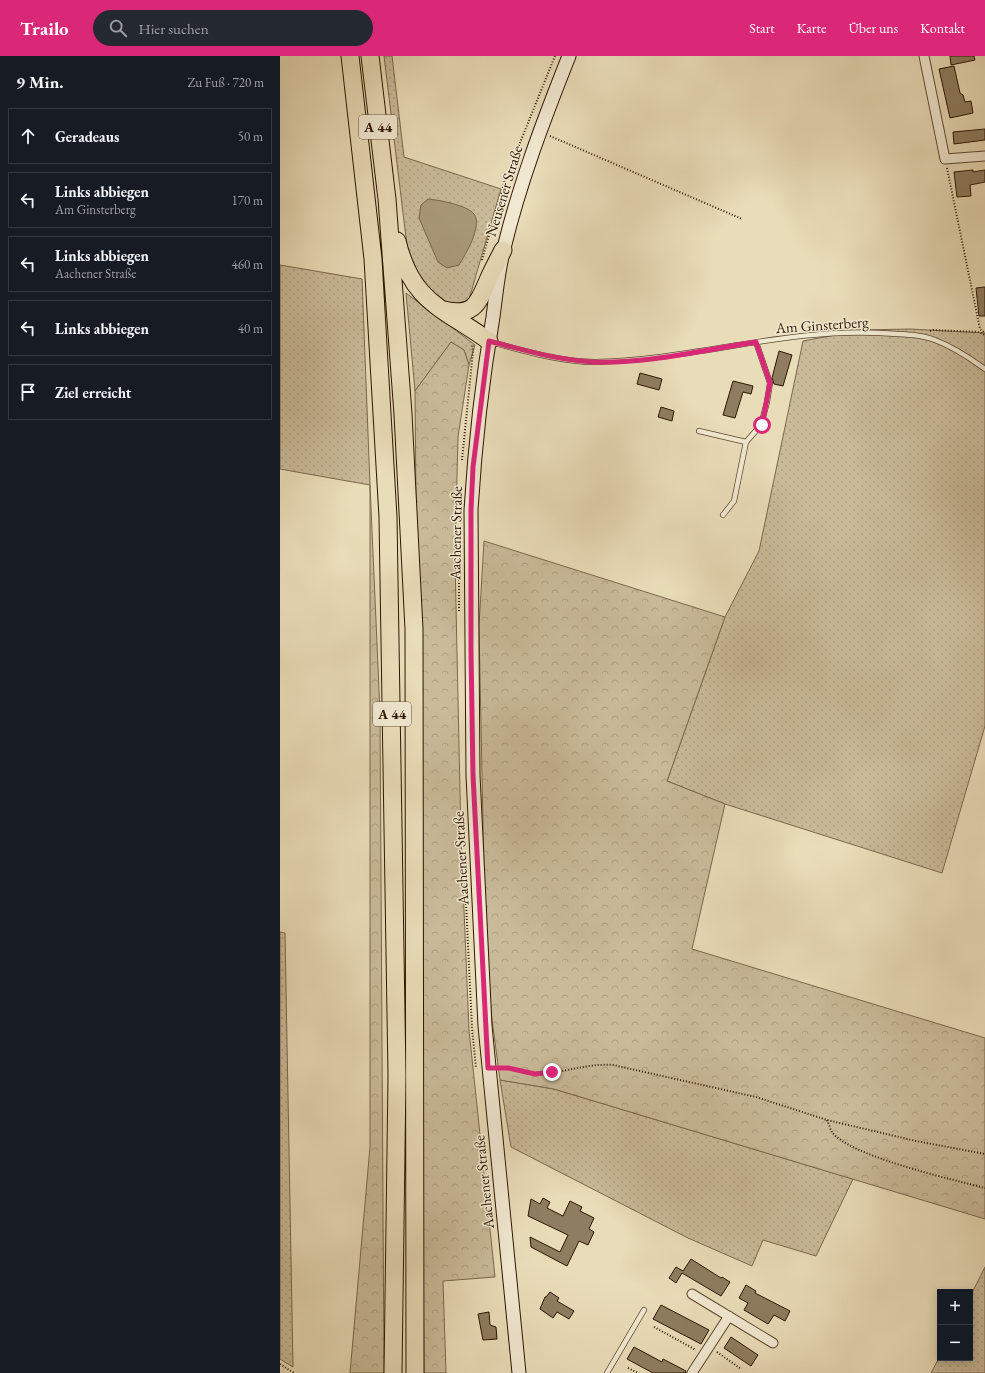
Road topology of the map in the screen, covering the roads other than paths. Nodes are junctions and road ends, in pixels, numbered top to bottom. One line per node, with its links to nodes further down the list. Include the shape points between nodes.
1 (350, 56): 19 (highway, A 44, via 373,259 388,517 397,1076)
2 (370, 56): 6 (highway, A 44)
3 (569, 56): 7 (main road, Neusener Straße, via 540,131)
4 (924, 56): 5 (street, via 945,159)
5 (985, 156)
6 (386, 199): 8 (highway, via 408,274 424,296); 20 (highway, A 44, via 403,414 414,629)
7 (503, 250): 8 (highway, via 482,298 476,305 460,313); 9 (main road, Neusener Straße)
8 (441, 310): 9 (highway)
9 (489, 341): 10 (lane, Am Ginsterberg, via 563,358 594,362 669,356); 21 (main road, Aachener Straße, via 473,467 471,510 473,775 482,1069)
10 (756, 342): 11 (lane, Am Ginsterberg, via 805,335 860,332 904,334 935,340 972,359); 13 (lane, via 770,383 762,425)
11 (985, 369)
12 (699, 431): 13 (lane)
13 (746, 442): 14 (lane, via 734,501)
14 (724, 515)
15 (692, 1294): 17 (street)
16 (644, 1310): 22 (lane)
17 (729, 1316): 18 (street); 23 (street)
18 (773, 1343)
19 (393, 1373)
20 (414, 1373)
21 (519, 1373)
22 (607, 1373)
23 (692, 1373)

